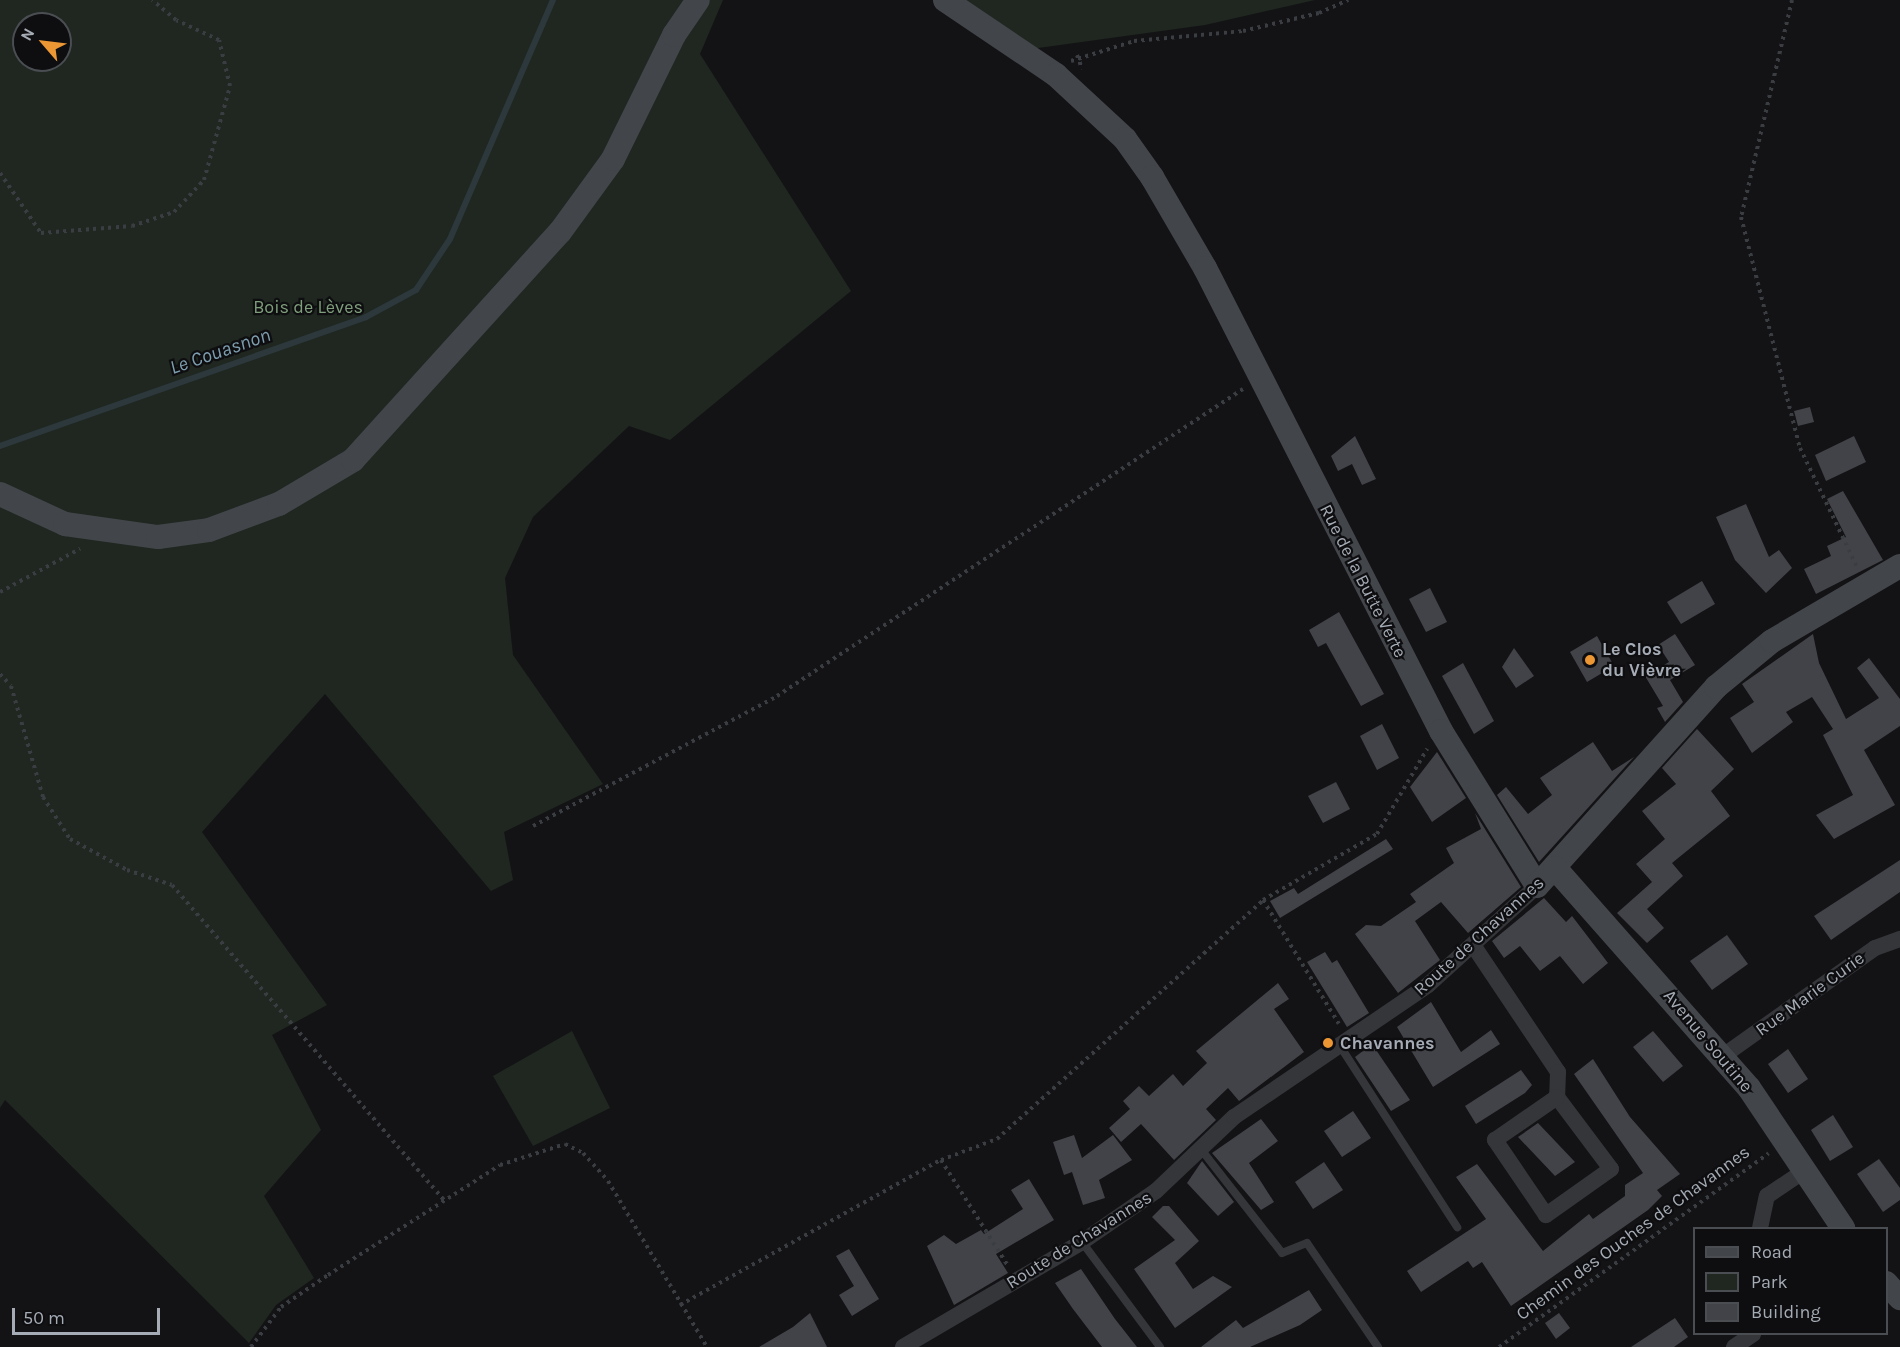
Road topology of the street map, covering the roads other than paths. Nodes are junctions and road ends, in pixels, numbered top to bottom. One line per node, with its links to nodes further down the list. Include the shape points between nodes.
1 (698, 0): 3 (street, via 674,35 613,159 566,223 353,460 279,504 209,530 158,537 117,535 65,524)
2 (945, 0): 6 (street, Rue de la Butte Verte, via 1056,75 1125,139 1205,268 1441,731)
3 (0, 494)
4 (1900, 566): 5 (street, Route de Chavannes, via 1772,641 1716,687)
5 (1555, 868): 6 (street, Route de Chavannes); 10 (street, Avenue Soutine)
6 (1537, 886): 8 (street, Route de Chavannes)
7 (1900, 939): 10 (street, Rue Marie Curie, via 1875,948)
8 (1473, 945): 9 (street, Route de Chavannes, via 1428,985); 11 (street, via 1558,1072)
9 (1344, 1043): 12 (street, Route de Chavannes, via 1234,1117); 14 (lane)
10 (1723, 1056): 13 (street, Avenue Soutine)
11 (1557, 1097): 11 (street, via 1611,1169 1546,1215 1495,1140)
12 (1200, 1148): 17 (street, Route de Chavannes, via 1156,1191); 23 (lane, via 1282,1253 1307,1244)
13 (1804, 1171): 15 (street, via 1767,1196); 16 (street, Avenue Soutine)
14 (1456, 1227)
15 (1760, 1227)
16 (1842, 1227)
17 (1082, 1242): 21 (street, Route de Chavannes); 22 (lane)
18 (1888, 1284): 19 (street)
19 (1900, 1298)
20 (1752, 1335): 24 (street)
21 (903, 1347)
22 (1160, 1347)
23 (1378, 1347)
24 (1734, 1347)

